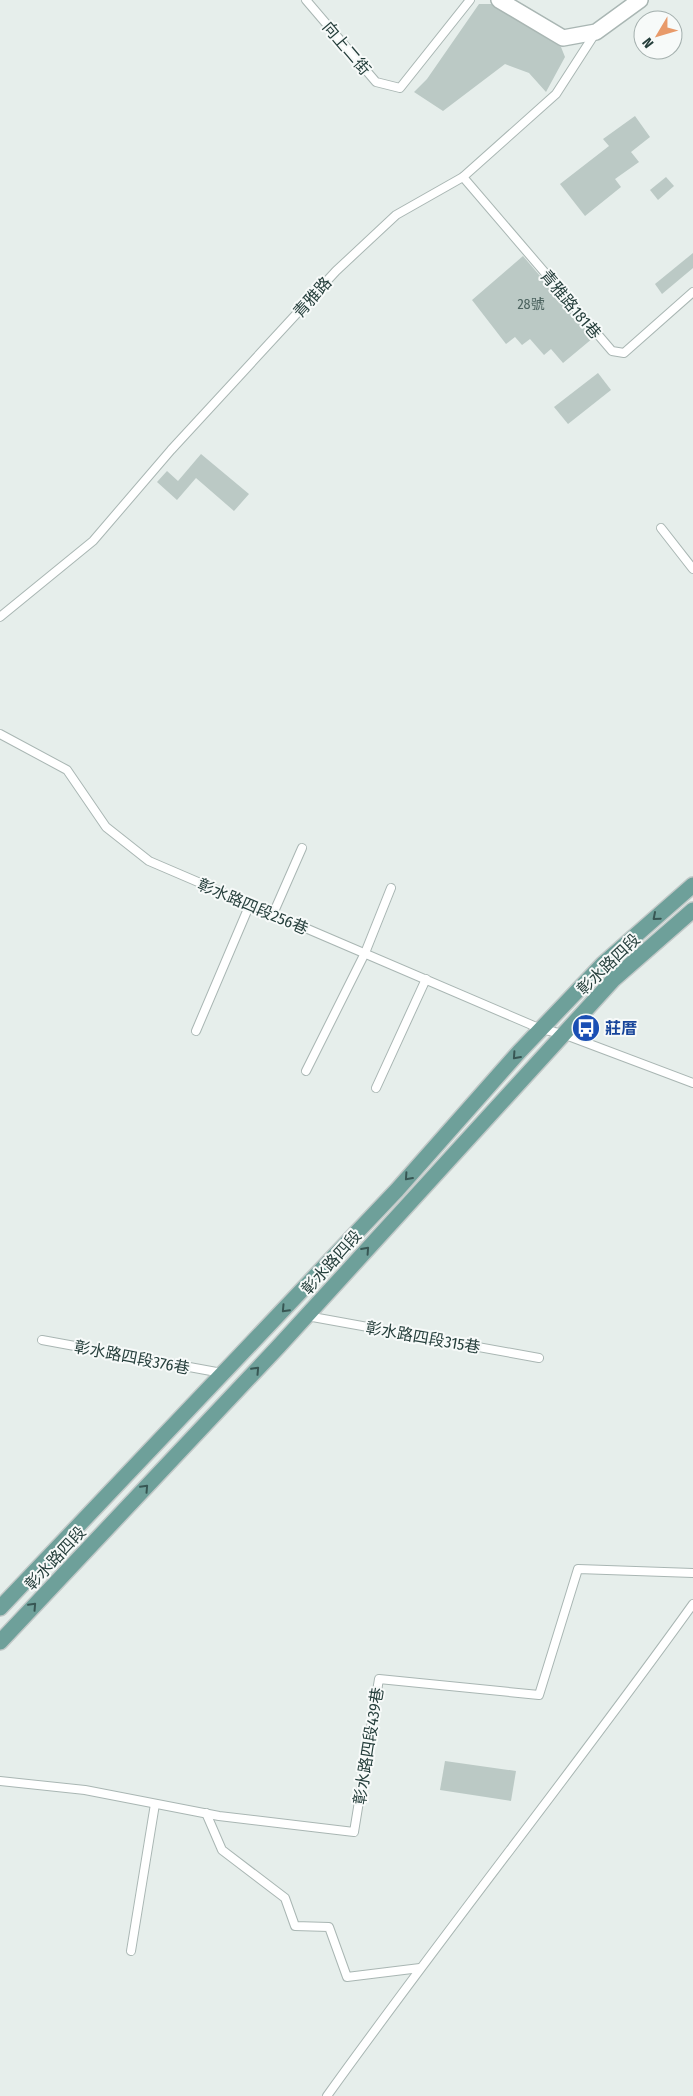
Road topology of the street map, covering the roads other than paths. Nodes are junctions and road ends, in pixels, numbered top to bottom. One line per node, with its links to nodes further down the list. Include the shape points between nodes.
1 (306, 0): 2 (lane, 向上二街, via 376,82 400,88)
2 (470, 0)
3 (500, 0): 5 (street, via 563,38)
4 (640, 0): 5 (street, 青雅路)
5 (596, 32): 6 (lane, 青雅路, via 556,94)
6 (464, 176): 7 (lane, 青雅路181巷, via 612,351 624,353); 10 (lane, 青雅路, via 396,215 336,271 93,541)
7 (693, 292)
8 (661, 528): 9 (lane)
9 (693, 569)
10 (0, 617)
11 (0, 734): 15 (lane, 彰水路四段256巷, via 67,770 106,826 148,861)
12 (302, 848): 16 (lane)
13 (693, 885): 20 (main road, 彰水路四段, one-way to 20, via 604,964)
14 (390, 888): 18 (lane)
15 (250, 904): 16 (lane, 彰水路四段256巷); 21 (lane)
16 (273, 914): 18 (lane, 彰水路四段256巷)
17 (691, 914): 22 (main road, 彰水路四段, via 614,978)
18 (364, 953): 19 (lane, 彰水路四段256巷); 23 (lane)
19 (426, 980): 20 (lane, 彰水路四段256巷); 25 (lane)
20 (541, 1029): 22 (lane, 彰水路四段256巷); 27 (main road, 彰水路四段, one-way to 27, via 397,1190)
21 (196, 1031)
22 (563, 1034): 24 (lane, 彰水路四段256巷); 26 (main road, 彰水路四段, one-way to 22)
23 (306, 1071)
24 (693, 1083)
25 (376, 1088)
26 (306, 1315): 29 (main road, 彰水路四段); 30 (lane, 彰水路四段315巷)
27 (264, 1330): 29 (main road); 31 (main road, 彰水路四段)
28 (42, 1340): 31 (lane, 彰水路四段376巷)
29 (279, 1346): 35 (main road, 彰水路四段, one-way to 29)
30 (539, 1358)
31 (223, 1373): 34 (main road, 彰水路四段)
32 (693, 1573): 38 (lane, 彰水路四段439巷, via 578,1569 539,1695 379,1679 354,1832)
33 (693, 1604): 40 (lane)
34 (0, 1608)
35 (0, 1642)
36 (0, 1782): 37 (lane, 彰水路四段439巷, via 85,1790)
37 (155, 1804): 38 (lane, 彰水路四段439巷); 39 (lane)
38 (206, 1813): 40 (lane, via 222,1850 285,1898 295,1926 329,1927 346,1977)
39 (132, 1950)
40 (420, 1968): 41 (lane)
41 (327, 2096)

